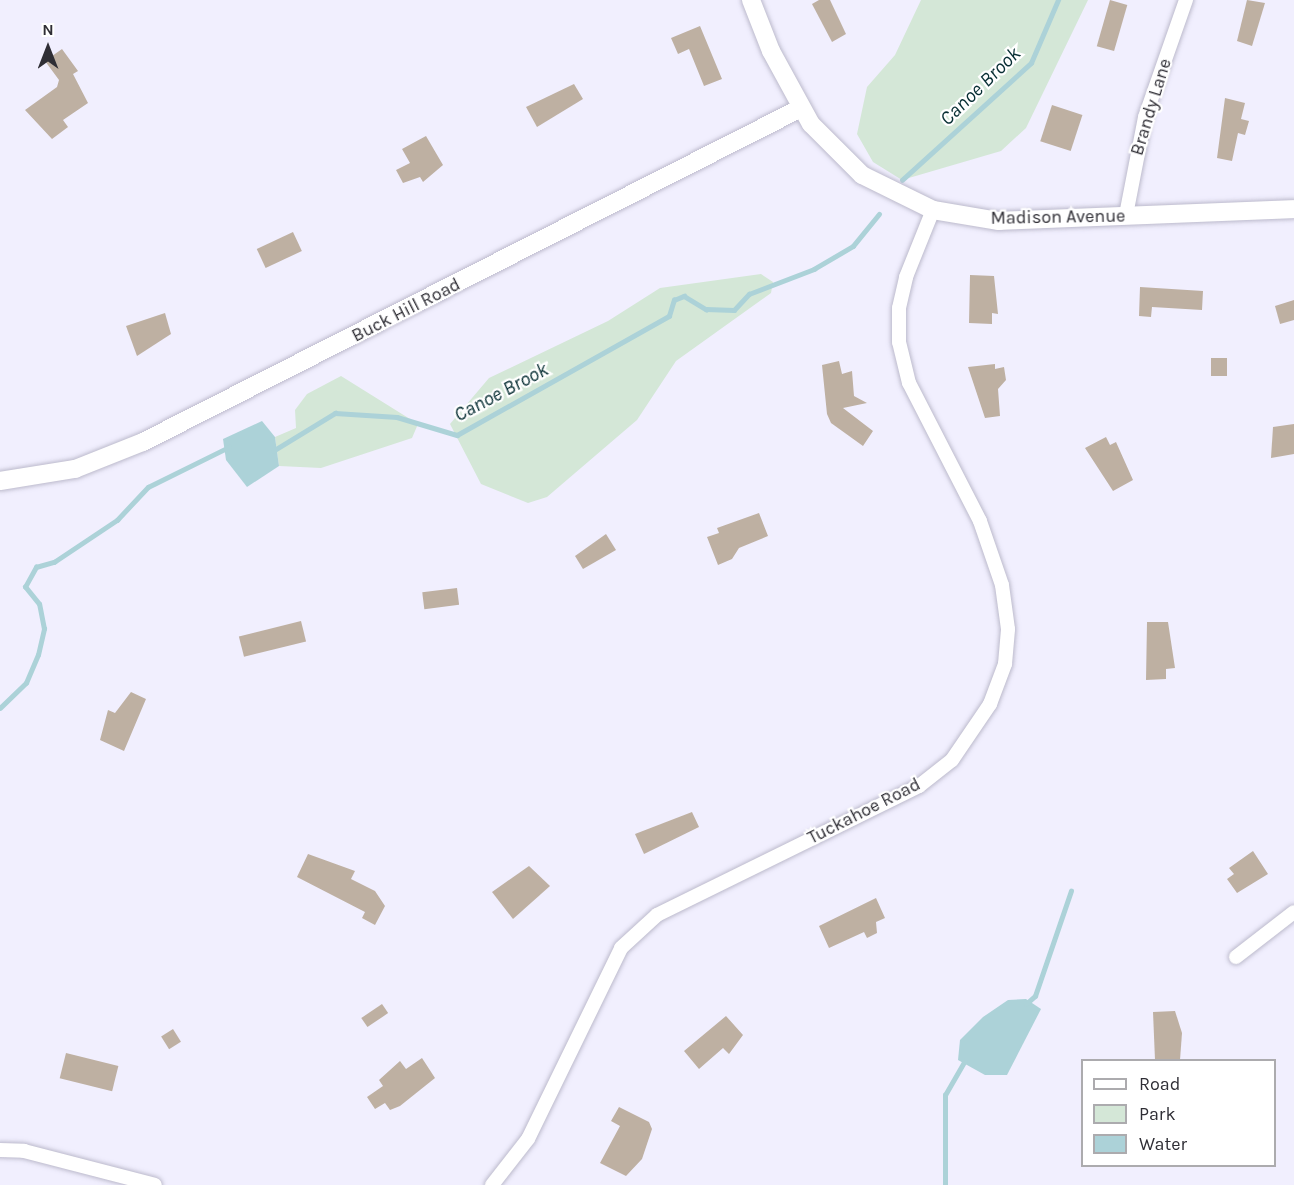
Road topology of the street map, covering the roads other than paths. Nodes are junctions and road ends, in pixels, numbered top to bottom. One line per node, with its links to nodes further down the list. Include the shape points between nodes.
1 (751, 0): 3 (street, Madison Avenue)
2 (1186, 0): 6 (street, Brandy Lane, via 1145,117)
3 (801, 108): 5 (street, Madison Avenue, via 862,175); 7 (street, Buck Hill Road, via 143,442 75,469)
4 (1294, 209): 6 (street, Madison Avenue)
5 (933, 210): 6 (street, Madison Avenue, via 999,221); 12 (street, Tuckahoe Road, via 898,308 899,342 909,383 980,521 1002,585 1008,629 1005,664 990,704 952,760 919,786 657,915 621,948 528,1139)
6 (1126, 215)
7 (0, 482)
8 (1294, 912): 9 (street)
9 (1236, 957)
10 (0, 1150): 11 (street, via 24,1151)
11 (155, 1185)
12 (492, 1185)

